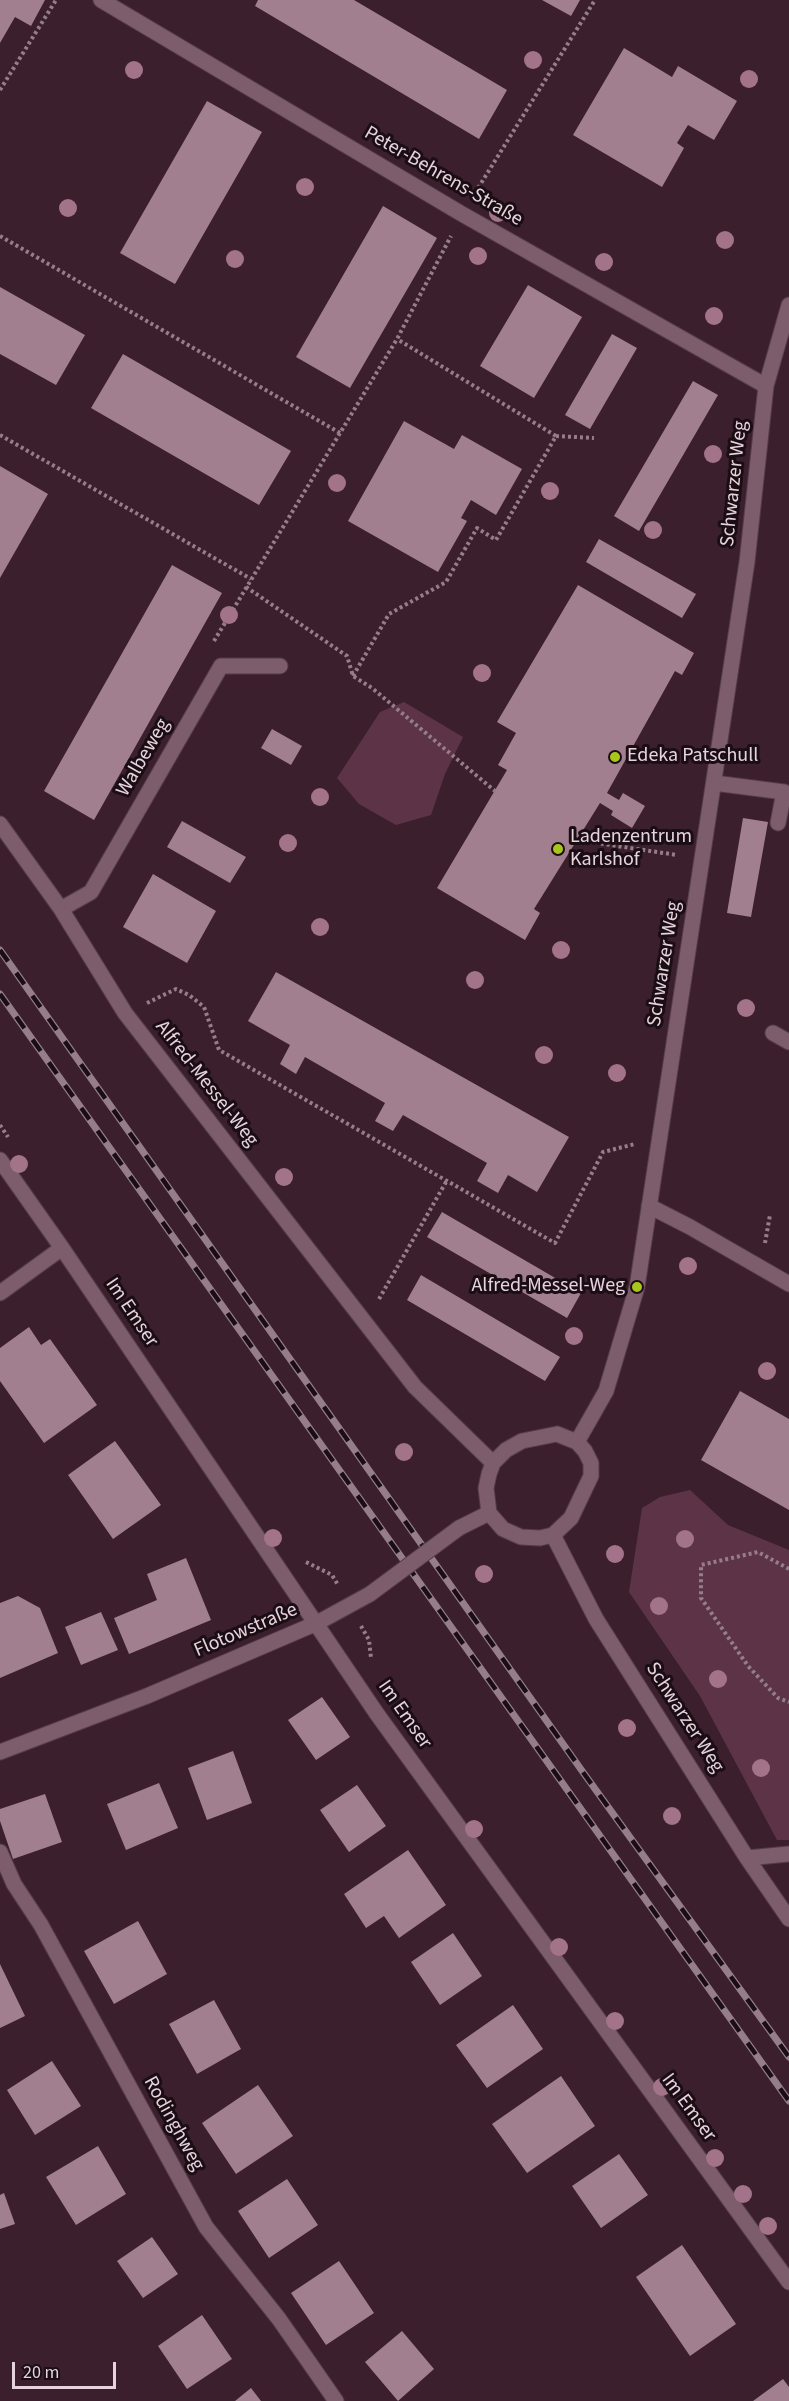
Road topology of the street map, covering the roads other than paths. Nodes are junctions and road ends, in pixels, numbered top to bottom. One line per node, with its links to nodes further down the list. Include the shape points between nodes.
1 (101, 0): 3 (street, Peter-Behrens-Straße, via 462,214)
2 (789, 305): 3 (street, Schwarzer Weg)
3 (766, 386): 5 (street, Schwarzer Weg, via 747,562)
4 (280, 666): 9 (street, Walbeweg, via 221,666 91,892)
5 (714, 783): 6 (street); 13 (street, Schwarzer Weg)
6 (786, 792): 7 (street)
7 (778, 823)
8 (0, 824): 9 (street, Alfred-Messel-Weg)
9 (61, 909): 18 (street, Alfred-Messel-Weg, via 125,1013 415,1387)
10 (773, 1033): 11 (street)
11 (789, 1042)
12 (0, 1160): 14 (street, Im Emser)
13 (649, 1206): 15 (street); 17 (street, Schwarzer Weg, via 637,1287 606,1391)
14 (62, 1248): 16 (street); 21 (street, Im Emser)
15 (789, 1284)
16 (0, 1293)
17 (577, 1442): 18 (street, via 557,1434 539,1436 506,1450); 20 (street, via 591,1462 591,1476 571,1518)
18 (493, 1462): 19 (street, via 486,1488)
19 (489, 1513): 20 (street, via 503,1529 521,1537); 21 (street, Flotowstraße, bridge, via 459,1528 370,1594)
20 (554, 1535): 25 (street, Schwarzer Weg, via 596,1619)
21 (317, 1623): 22 (street, Flotowstraße, via 147,1696); 27 (street, Im Emser, via 376,1714)
22 (0, 1752)
23 (0, 1852): 28 (street, Rodinghweg, via 14,1884 41,1925 206,2227 279,2319)
24 (789, 1854): 25 (street)
25 (747, 1858): 26 (street, Schwarzer Weg)
26 (789, 1919)
27 (789, 2282)
28 (336, 2401)

